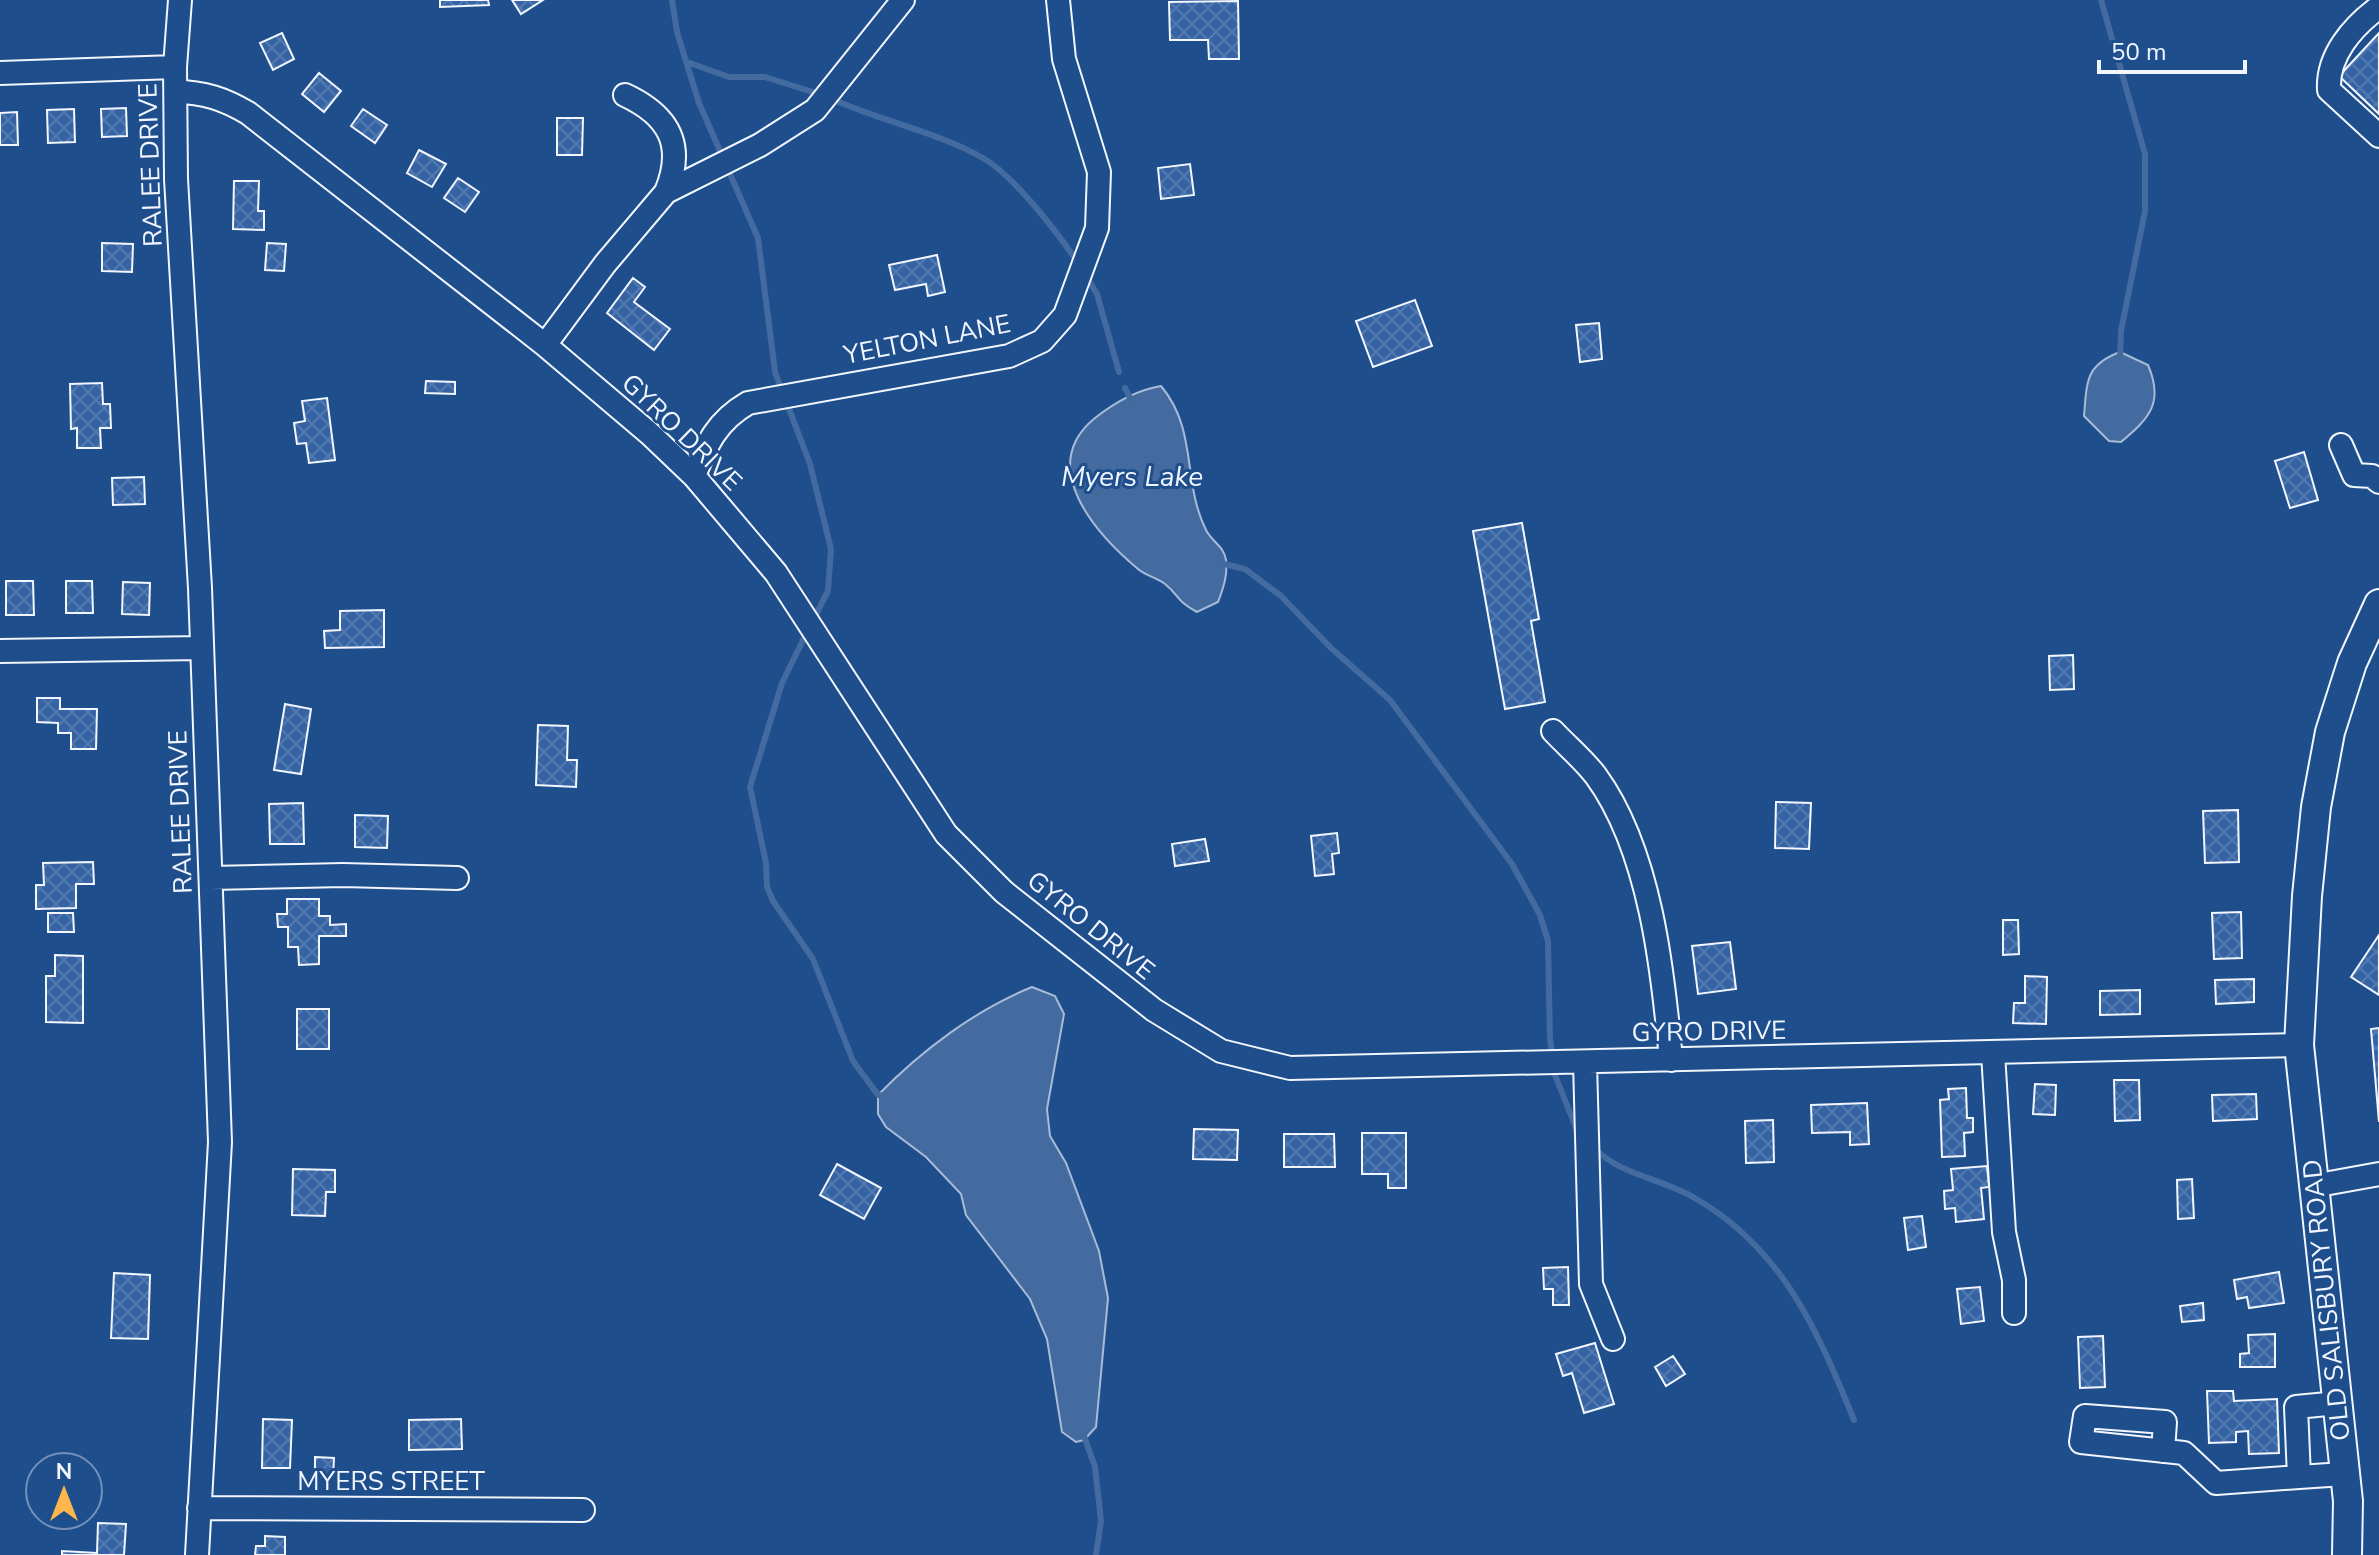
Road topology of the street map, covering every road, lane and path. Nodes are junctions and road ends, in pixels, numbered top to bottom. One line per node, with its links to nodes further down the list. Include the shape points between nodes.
1 (180, 0): 5 (street, RALEE DRIVE)
2 (903, 0): 10 (street, via 815,110 760,145)
3 (1058, 0): 13 (street, YELTON LANE, via 1064,59 1099,172 1095,242 1077,291 1055,329 1009,356 748,403 709,438)
4 (2379, 7): 9 (street, via 2333,57 2328,76 2329,90)
5 (175, 67): 6 (street); 7 (street, RALEE DRIVE)
6 (0, 73)
7 (176, 92): 11 (street, GYRO DRIVE, via 226,100 248,113); 16 (street, RALEE DRIVE)
8 (625, 95): 10 (street, via 647,105 669,129 676,169)
9 (2379, 136)
10 (666, 192): 11 (street)
11 (545, 345): 13 (street, GYRO DRIVE)
12 (2341, 445): 14 (street, via 2354,475)
13 (694, 476): 24 (street, GYRO DRIVE, via 776,573 946,834 1034,917 1154,1010 1221,1051 1290,1068)
14 (2379, 482)
15 (2379, 604): 21 (main road, OLD SALISBURY ROAD, via 2352,663 2330,732 2316,807)
16 (201, 648): 17 (street); 19 (street, RALEE DRIVE)
17 (0, 651)
18 (1553, 731): 23 (street, via 1595,775 1630,836 1656,949)
19 (211, 878): 20 (street); 33 (street, RALEE DRIVE, via 220,1142)
20 (457, 878)
21 (2299, 1045): 22 (street, GYRO DRIVE); 26 (main road, OLD SALISBURY ROAD)
22 (1993, 1053): 23 (street, GYRO DRIVE); 27 (street)
23 (1671, 1060): 24 (street, GYRO DRIVE)
24 (1585, 1062): 28 (street, via 1591,1284)
25 (2379, 1174): 26 (street)
26 (2313, 1186): 29 (main road, OLD SALISBURY ROAD)
27 (2014, 1313)
28 (1613, 1339)
29 (2338, 1403): 31 (main road, OLD SALISBURY ROAD); 32 (street, via 2296,1407)
30 (2163, 1451): 32 (street, via 2184,1453 2216,1483)
31 (2344, 1474): 32 (street); 36 (main road, OLD SALISBURY ROAD)
32 (2299, 1477)
33 (199, 1508): 34 (street, MYERS STREET); 35 (street, RALEE DRIVE)
34 (583, 1510)
35 (197, 1555)
36 (2347, 1555)

